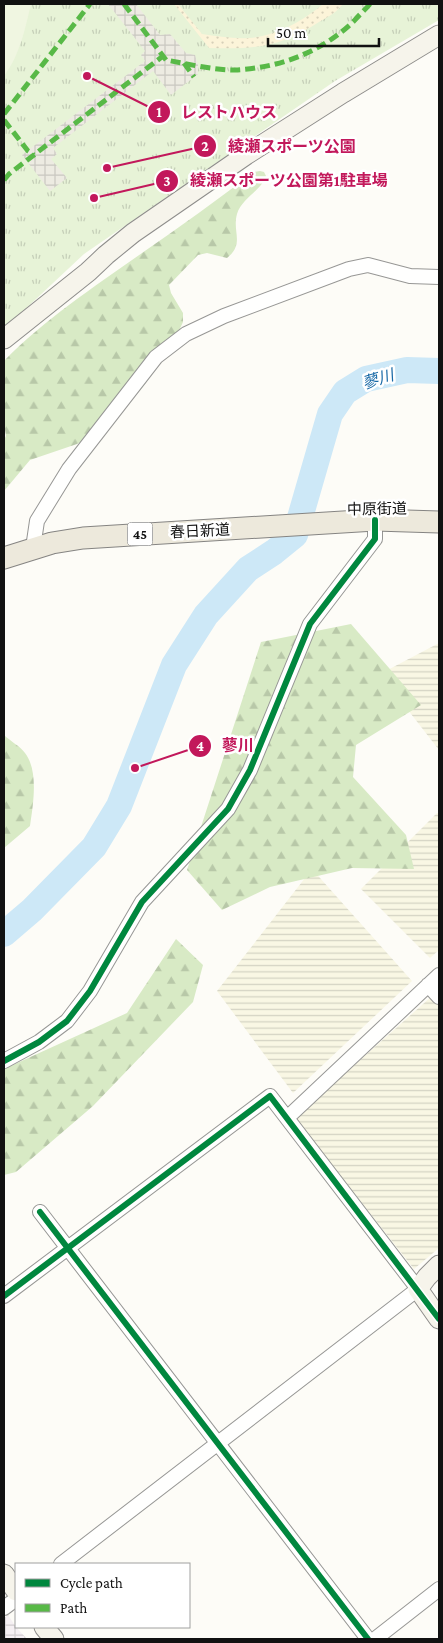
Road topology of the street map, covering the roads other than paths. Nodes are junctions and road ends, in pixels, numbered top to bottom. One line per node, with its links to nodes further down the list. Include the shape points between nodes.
1 (439, 35): 3 (street, via 246,155 133,233)
2 (439, 277): 7 (street, via 410,276 368,265 349,269 224,316 186,334 156,357 69,469 37,521)
3 (4, 339)
4 (375, 520): 5 (main road, 中原街道 / 45); 6 (main road, 中原街道 / 45); 12 (street, via 375,539 310,624 250,770 228,809 142,902 90,991 67,1021 39,1042)
5 (439, 522)
6 (278, 526): 7 (main road, 春日新道 / 45, via 83,538)
7 (33, 548): 8 (main road, 春日新道 / 45)
8 (4, 558)
9 (439, 975): 10 (street)
10 (428, 985): 11 (street); 13 (street)
11 (439, 997)
12 (4, 1061)
13 (287, 1118): 15 (street, via 270,1096); 17 (street)
14 (40, 1212): 15 (street)
15 (67, 1247): 18 (street); 20 (street)
16 (439, 1265): 17 (street)
17 (418, 1289): 19 (street); 20 (street)
18 (4, 1296)
19 (439, 1319)
20 (217, 1444): 21 (street); 29 (street)
21 (62, 1563)
22 (4, 1574): 23 (street)
23 (15, 1589)
24 (439, 1589): 30 (street)
25 (15, 1600): 26 (street)
26 (4, 1608)
27 (45, 1628): 28 (street)
28 (54, 1639)
29 (368, 1639)
30 (375, 1639)

